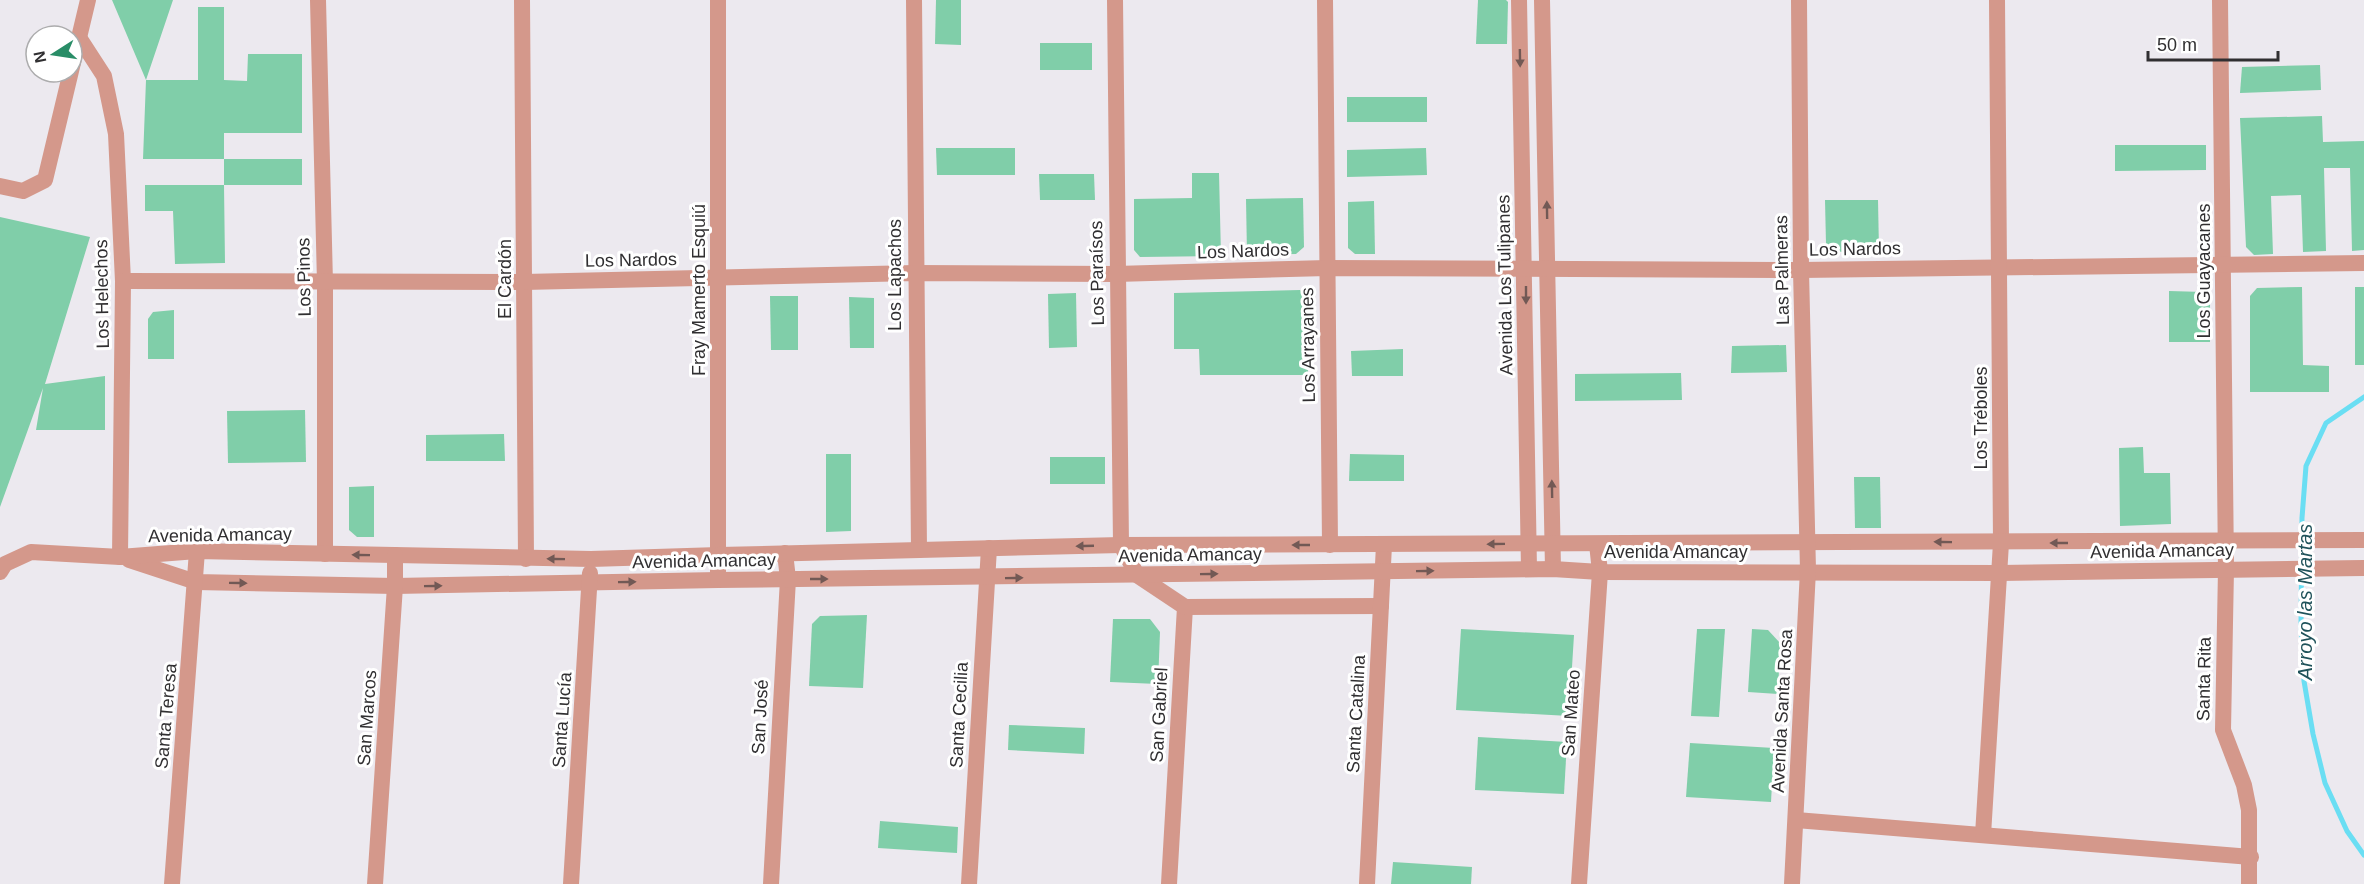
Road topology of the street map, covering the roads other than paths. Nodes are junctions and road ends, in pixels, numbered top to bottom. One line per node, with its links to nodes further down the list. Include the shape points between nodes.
1 (88, 0): 13 (street)
2 (318, 0): 29 (street, Los Pinos)
3 (522, 0): 28 (street, El Cardón)
4 (718, 0): 26 (street, Fray Mamerto Esquiú)
5 (914, 0): 24 (street, Los Lapachos)
6 (1115, 0): 25 (street, Los Paraísos)
7 (1325, 0): 21 (street, Los Arrayanes)
8 (1520, 0): 22 (street, Avenida Los Tulipanes, one-way to 22)
9 (1542, 0): 20 (street, one-way to 9)
10 (1799, 0): 23 (street, Las Palmeras)
11 (1997, 0): 19 (street, Los Tréboles)
12 (2220, 0): 18 (street, Los Guayacanes)
13 (83, 24)
14 (84, 45): 27 (street, Los Helechos, via 104,76 116,134)
15 (69, 84): 16 (street, via 45,180 23,191)
16 (0, 186)
17 (2364, 263): 18 (street, Los Nardos)
18 (2224, 265): 19 (street, Los Nardos); 32 (street, Los Guayacanes)
19 (2000, 266): 23 (street, Los Nardos); 35 (street, Los Tréboles)
20 (1548, 267): 22 (street, Los Nardos); 23 (street, Los Nardos); 34 (street, one-way to 20)
21 (1327, 268): 22 (street, Los Nardos); 25 (street, Los Nardos); 38 (street, Los Arrayanes)
22 (1526, 268): 33 (street, Avenida Los Tulipanes, one-way to 33)
23 (1801, 270): 30 (street, Las Palmeras)
24 (915, 273): 25 (street, Los Nardos); 26 (street, Los Nardos); 41 (street, Los Lapachos)
25 (1116, 274): 37 (street, Los Paraísos)
26 (718, 278): 28 (street, Los Nardos); 46 (street, Fray Mamerto Esquiú)
27 (123, 281): 29 (street, Los Nardos); 47 (street, Los Helechos)
28 (524, 282): 29 (street, Los Nardos); 48 (street, El Cardón)
29 (324, 283): 44 (street, Los Pinos)
30 (1806, 540): 35 (street, Avenida Amancay, one-way to 30); 36 (street, Avenida Amancay); 54 (street, Avenida Santa Rosa)
31 (2357, 540): 32 (street, Avenida Amancay)
32 (2225, 542): 35 (street, Avenida Amancay, one-way to 35); 53 (street, Santa Rita)
33 (1528, 543): 34 (street, Avenida Amancay); 39 (street, Avenida Amancay, one-way to 39); 51 (street, Avenida Los Tulipanes)
34 (1553, 543): 36 (street, Avenida Amancay); 52 (street)
35 (2001, 543): 58 (street, Los Tréboles)
36 (1597, 544): 57 (street, San Mateo)
37 (1120, 545): 38 (street, Avenida Amancay, one-way to 37); 40 (street, Avenida Amancay, one-way to 40); 59 (street)
38 (1330, 545): 39 (street, Avenida Amancay)
39 (1384, 545): 56 (street, Santa Catalina)
40 (989, 548): 41 (street, Avenida Amancay); 60 (street, Santa Cecilia)
41 (919, 550): 43 (street, Avenida Amancay)
42 (197, 551): 44 (street, Avenida Amancay); 47 (street, Avenida Amancay); 63 (street, Santa Teresa)
43 (785, 553): 46 (street, Avenida Amancay); 61 (street, San José)
44 (325, 554): 45 (street, Avenida Amancay, one-way to 44)
45 (395, 555): 48 (street, Avenida Amancay); 65 (street, San Marcos)
46 (719, 555): 49 (street, Avenida Amancay); 62 (street, Fray Mamerto Esquiú)
47 (120, 557): 55 (street, Avenida Amancay, via 31,552 5,564); 63 (street, Avenida Amancay)
48 (526, 559): 49 (street, Avenida Amancay, one-way to 48)
49 (591, 559): 64 (street, Santa Lucía)
50 (2358, 568): 53 (street, Avenida Amancay)
51 (1529, 569): 52 (street, Avenida Amancay); 56 (street, Avenida Amancay, one-way to 51)
52 (1553, 569): 57 (street, Avenida Amancay)
53 (2226, 569): 58 (street, Avenida Amancay); 70 (street, Santa Rita, via 2223,730 2244,785)
54 (1808, 570): 57 (street, Avenida Amancay); 58 (street, Avenida Amancay); 68 (street, Avenida Santa Rosa)
55 (0, 572)
56 (1383, 572): 59 (street, Avenida Amancay, one-way to 56); 66 (street, Santa Catalina)
57 (1600, 572): 78 (street, San Mateo)
58 (2000, 573): 69 (street, Los Tréboles)
59 (1137, 575): 60 (street, Avenida Amancay, one-way to 59); 67 (street)
60 (987, 578): 61 (street, Avenida Amancay, one-way to 60); 75 (street, Santa Cecilia)
61 (788, 579): 62 (street, Avenida Amancay); 74 (street, San José)
62 (718, 580): 64 (street, Avenida Amancay, one-way to 62)
63 (196, 582): 65 (street, Avenida Amancay, one-way to 65); 71 (street, Santa Teresa)
64 (590, 583): 65 (street, Avenida Amancay, one-way to 64); 73 (street, Santa Lucía)
65 (395, 586): 72 (street, San Marcos)
66 (1381, 606): 67 (street); 77 (street, Santa Catalina)
67 (1185, 607): 76 (street, San Gabriel)
68 (1796, 820): 69 (street); 79 (street, Avenida Santa Rosa)
69 (1983, 835): 70 (street)
70 (2251, 857): 80 (street, Santa Rita)
71 (172, 884)
72 (375, 884)
73 (571, 884)
74 (771, 884)
75 (969, 884)
76 (1169, 884)
77 (1367, 884)
78 (1579, 884)
79 (1792, 884)
80 (2249, 884)

